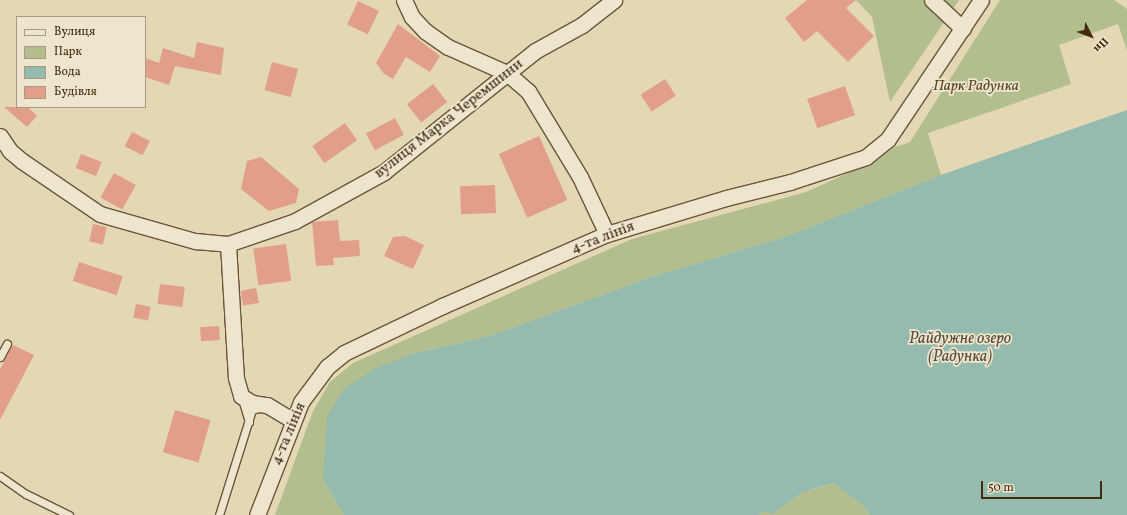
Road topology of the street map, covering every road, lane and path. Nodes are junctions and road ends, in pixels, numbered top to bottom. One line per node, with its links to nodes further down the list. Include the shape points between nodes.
1 (404, 0): 6 (street, via 412,17 425,31 448,47)
2 (614, 0): 6 (street, вулиця Марка Черемшини, via 582,25 535,51)
3 (932, 0): 5 (street)
4 (981, 0): 5 (street, 4-та лінія)
5 (962, 29): 8 (street, 4-та лінія, via 888,139 866,157 790,182 726,198)
6 (507, 73): 8 (street, via 528,91 550,126 580,177); 9 (street, вулиця Марка Черемшини, via 384,172 295,221)
7 (0, 136): 9 (street, вулиця Марка Черемшини, via 10,152 100,214 195,241)
8 (607, 234): 14 (street, 4-та лінія, via 442,306 344,353 327,367 301,402)
9 (228, 244): 12 (street, via 236,371)
10 (7, 344): 11 (lane)
11 (0, 357)
12 (241, 396): 13 (street, via 252,403); 15 (lane)
13 (267, 405): 14 (street); 15 (lane, via 252,410)
14 (292, 420): 19 (street, 4-та лінія)
15 (249, 424): 18 (lane)
16 (0, 476): 17 (lane, via 26,494)
17 (69, 515)
18 (219, 515)
19 (258, 515)

